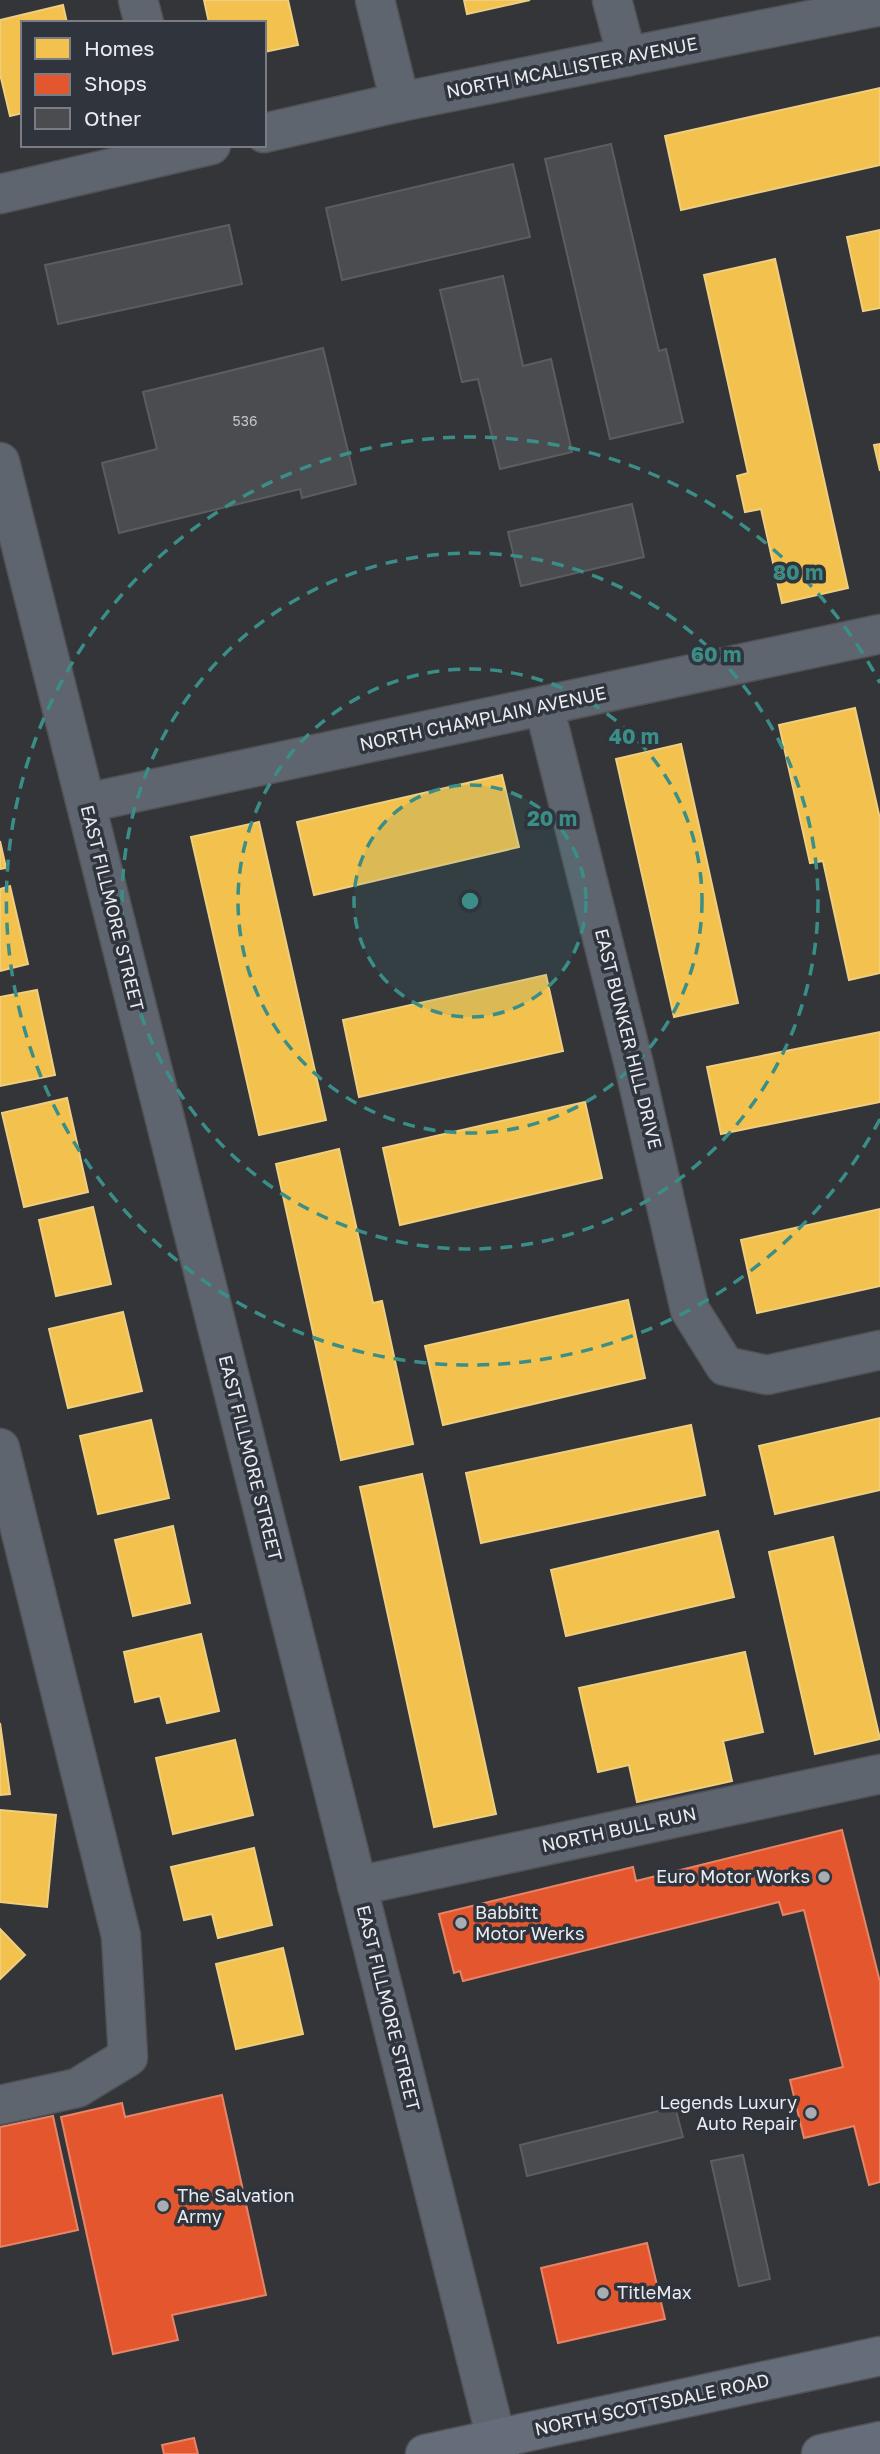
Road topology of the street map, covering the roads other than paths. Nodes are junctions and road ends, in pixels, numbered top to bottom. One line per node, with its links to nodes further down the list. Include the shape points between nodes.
1 (138, 0): 5 (street)
2 (375, 0): 7 (street)
3 (612, 0): 6 (street)
4 (857, 6): 6 (street, NORTH MCALLISTER AVENUE)
5 (143, 21)
6 (627, 57): 7 (street, NORTH MCALLISTER AVENUE)
7 (400, 102): 8 (street, NORTH MCALLISTER AVENUE)
8 (266, 133)
9 (187, 148): 10 (street)
10 (0, 194)
11 (0, 462): 14 (street, EAST FILLMORE STREET)
12 (880, 634): 13 (street, NORTH CHAMPLAIN AVENUE)
13 (544, 706): 14 (street, NORTH CHAMPLAIN AVENUE); 15 (street, EAST BUNKER HILL DRIVE, via 690,1310 724,1366 767,1375)
14 (86, 803): 18 (street, EAST FILLMORE STREET)
15 (880, 1350)
16 (0, 1448): 19 (street, via 121,1936 128,2057 77,2088)
17 (880, 1774): 18 (street, NORTH BULL RUN)
18 (358, 1886): 22 (street, EAST FILLMORE STREET)
19 (0, 2105)
20 (880, 2356): 22 (main road, NORTH SCOTTSDALE ROAD)
21 (880, 2441): 24 (main road)
22 (498, 2446): 23 (main road, NORTH SCOTTSDALE ROAD)
23 (425, 2454)
24 (821, 2454)

